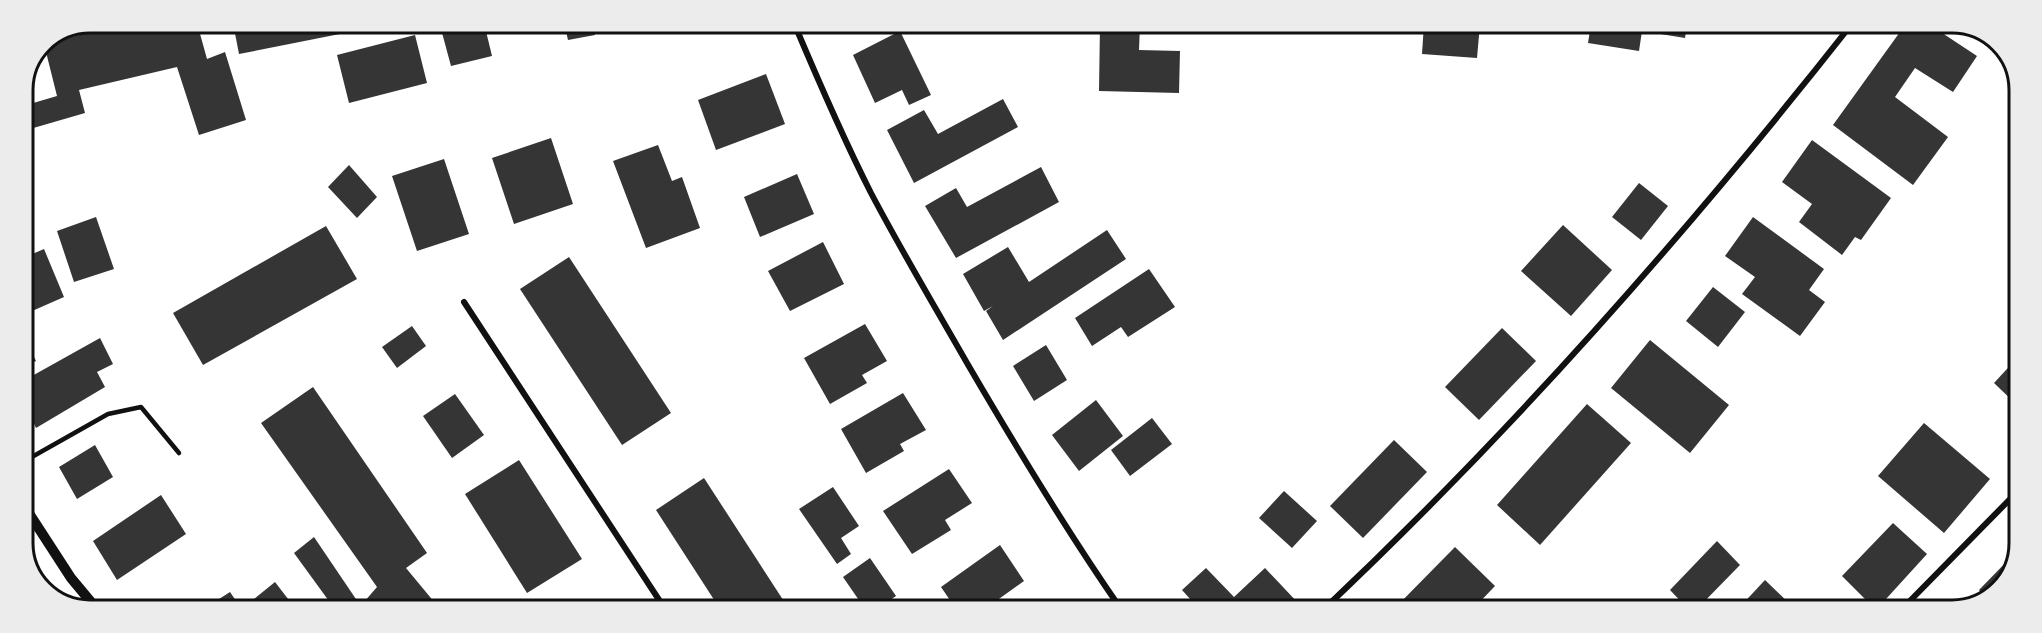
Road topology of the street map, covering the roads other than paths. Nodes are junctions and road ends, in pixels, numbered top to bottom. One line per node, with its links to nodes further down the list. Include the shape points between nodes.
1 (798, 33): 10 (street, via 871,192 922,286 1007,431)
2 (1845, 33): 11 (street, via 1689,225 1568,362 1460,476)
3 (464, 302): 9 (street)
4 (179, 453): 5 (lane, via 141,407 108,414)
5 (33, 456)
6 (2009, 501): 12 (street)
7 (33, 519): 8 (street)
8 (89, 600)
9 (659, 600)
10 (1115, 600)
11 (1333, 600)
12 (1911, 600)

